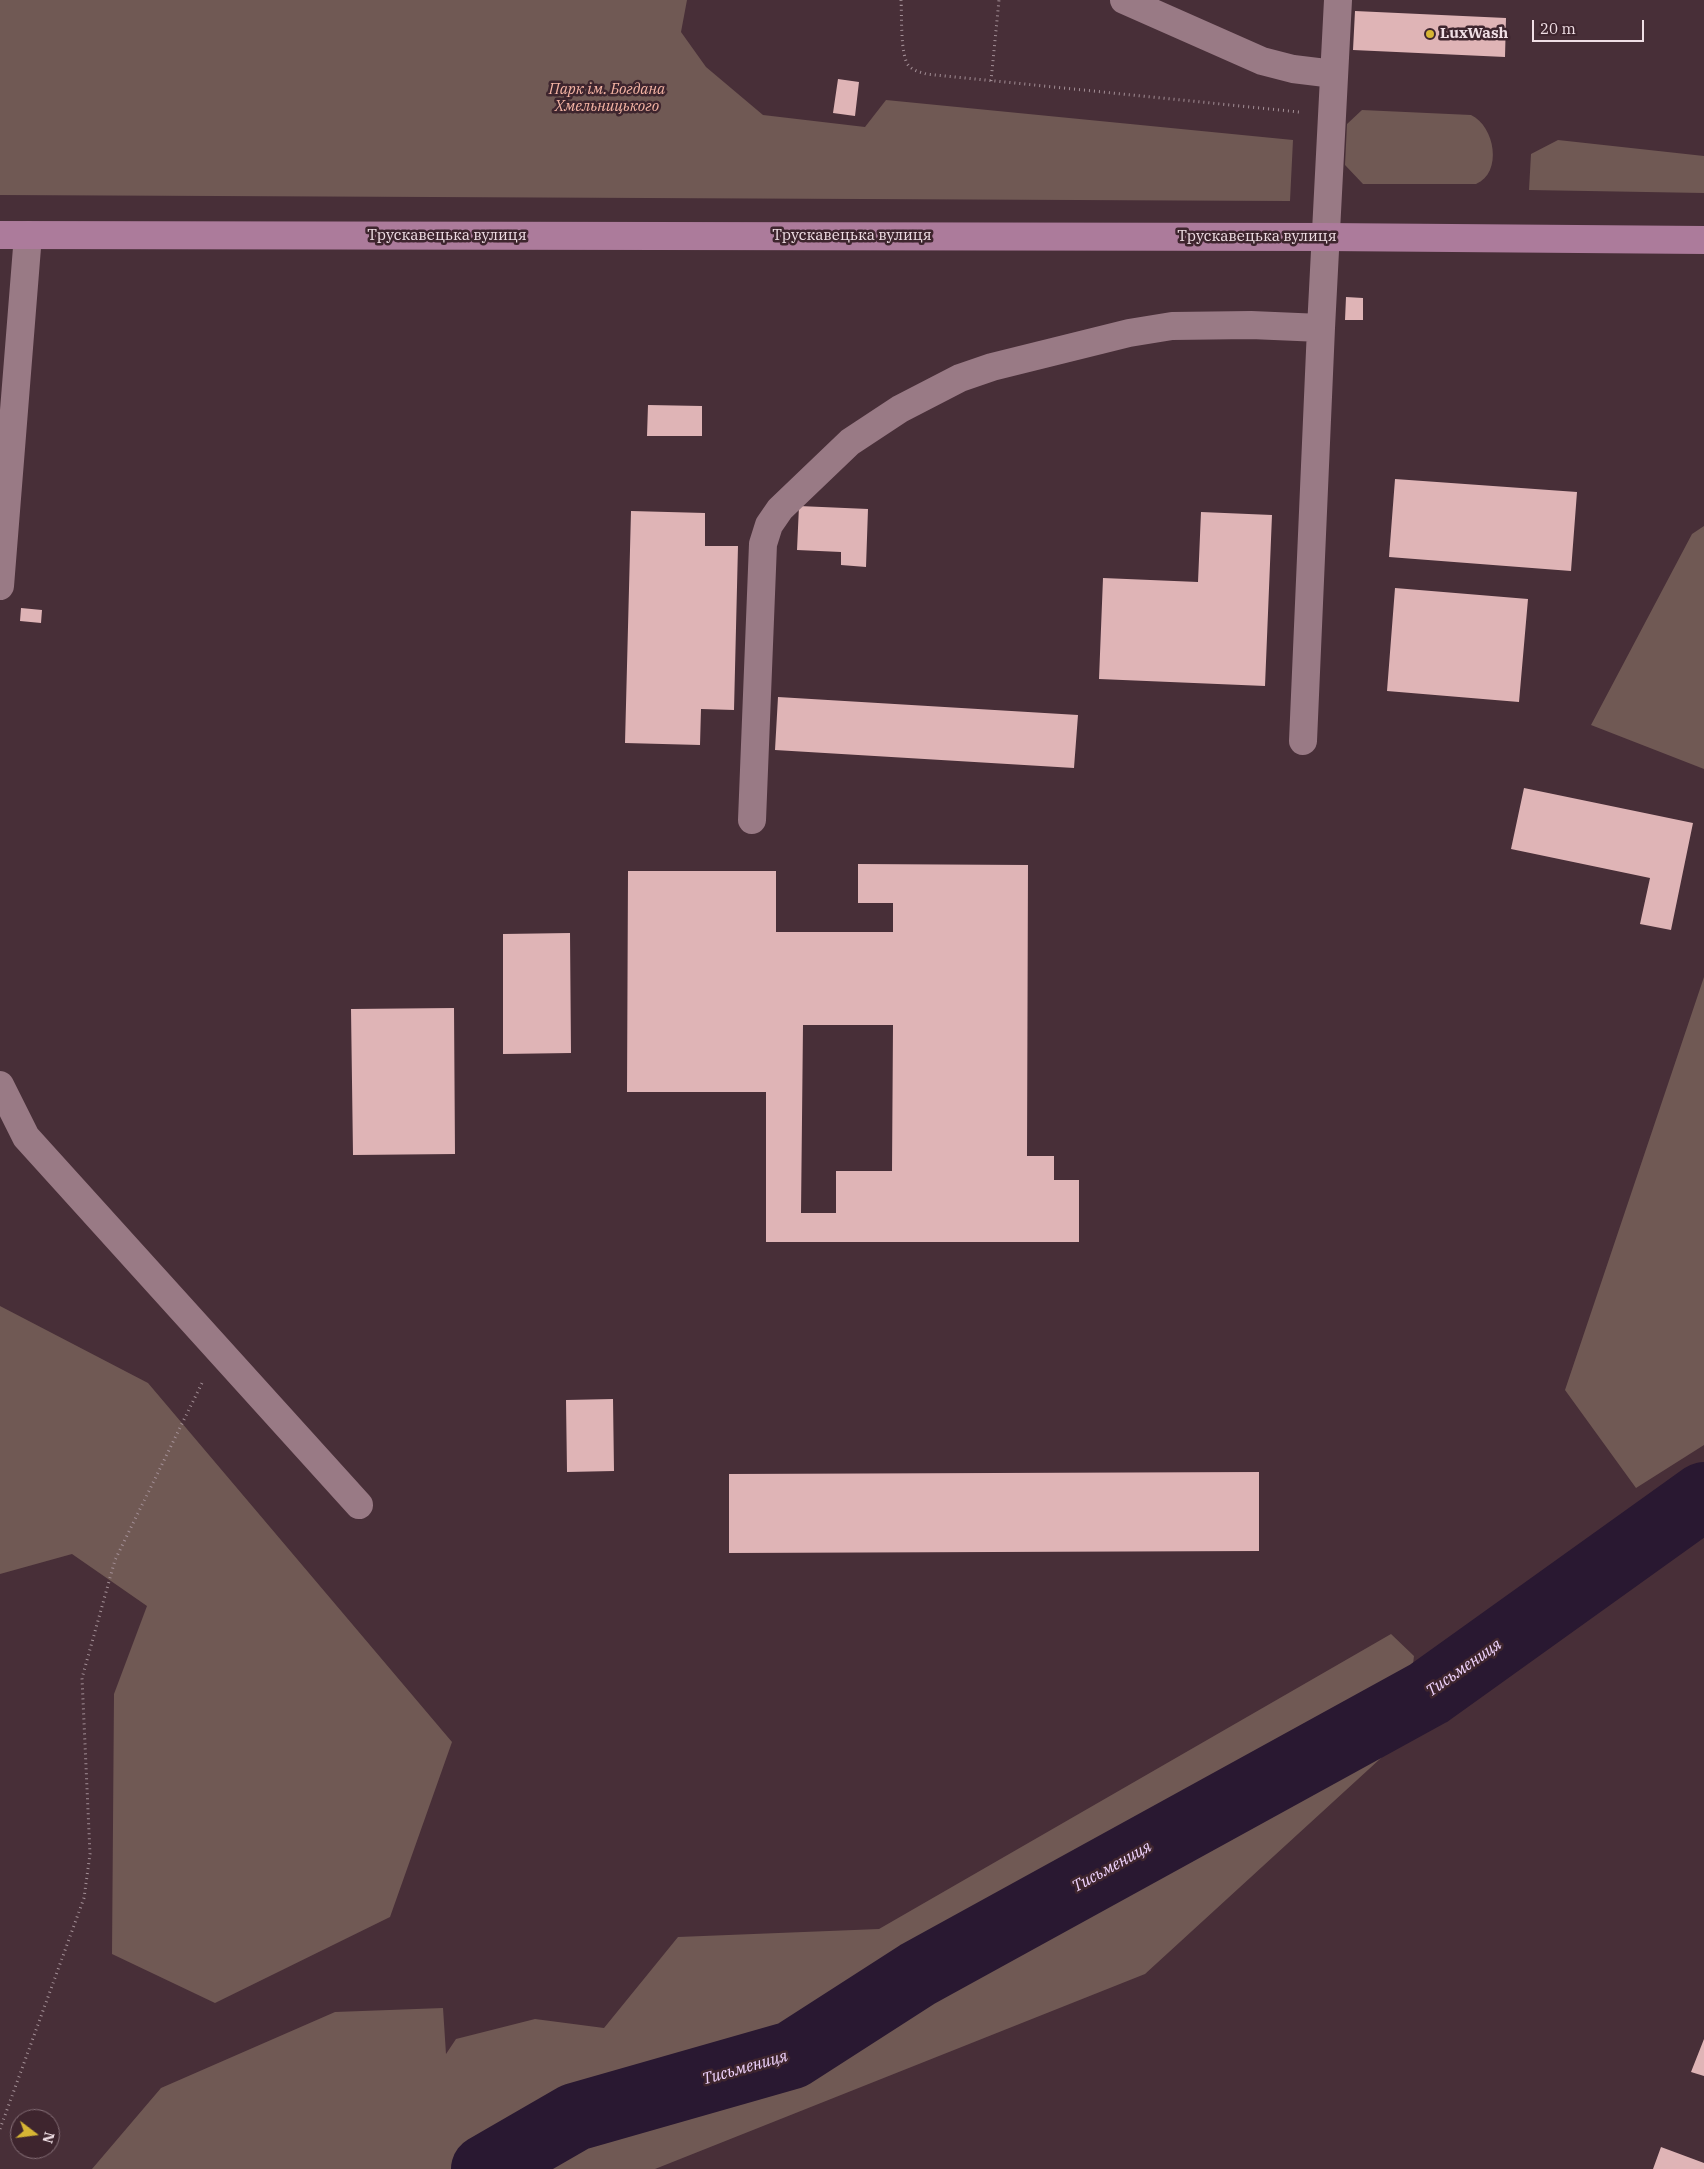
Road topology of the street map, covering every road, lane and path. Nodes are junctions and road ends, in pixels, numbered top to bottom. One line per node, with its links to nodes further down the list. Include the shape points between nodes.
1 (901, 0): 6 (path, via 907,64 926,74)
2 (999, 0): 6 (path)
3 (1124, 0): 5 (lane, via 1262,61 1292,69)
4 (1338, 0): 5 (lane)
5 (1334, 74): 10 (lane)
6 (991, 81): 7 (path, via 1298,110)
7 (1305, 116)
8 (0, 236): 9 (main road, Трускавецька вулиця)
9 (28, 236): 10 (main road, Трускавецька вулиця); 13 (lane)
10 (1326, 237): 11 (main road, Трускавецька вулиця); 12 (lane)
11 (1704, 240)
12 (1321, 328): 14 (lane); 15 (lane, via 1172,326 1129,333 960,378 900,409 850,442 780,509 769,525 764,544)
13 (0, 586)
14 (1303, 741)
15 (752, 820)
16 (0, 1085): 17 (lane, via 26,1137)
17 (218, 1351): 18 (lane); 19 (path, via 115,1560 82,1678 90,1854 84,1898)
18 (359, 1505)
19 (0, 2129)

